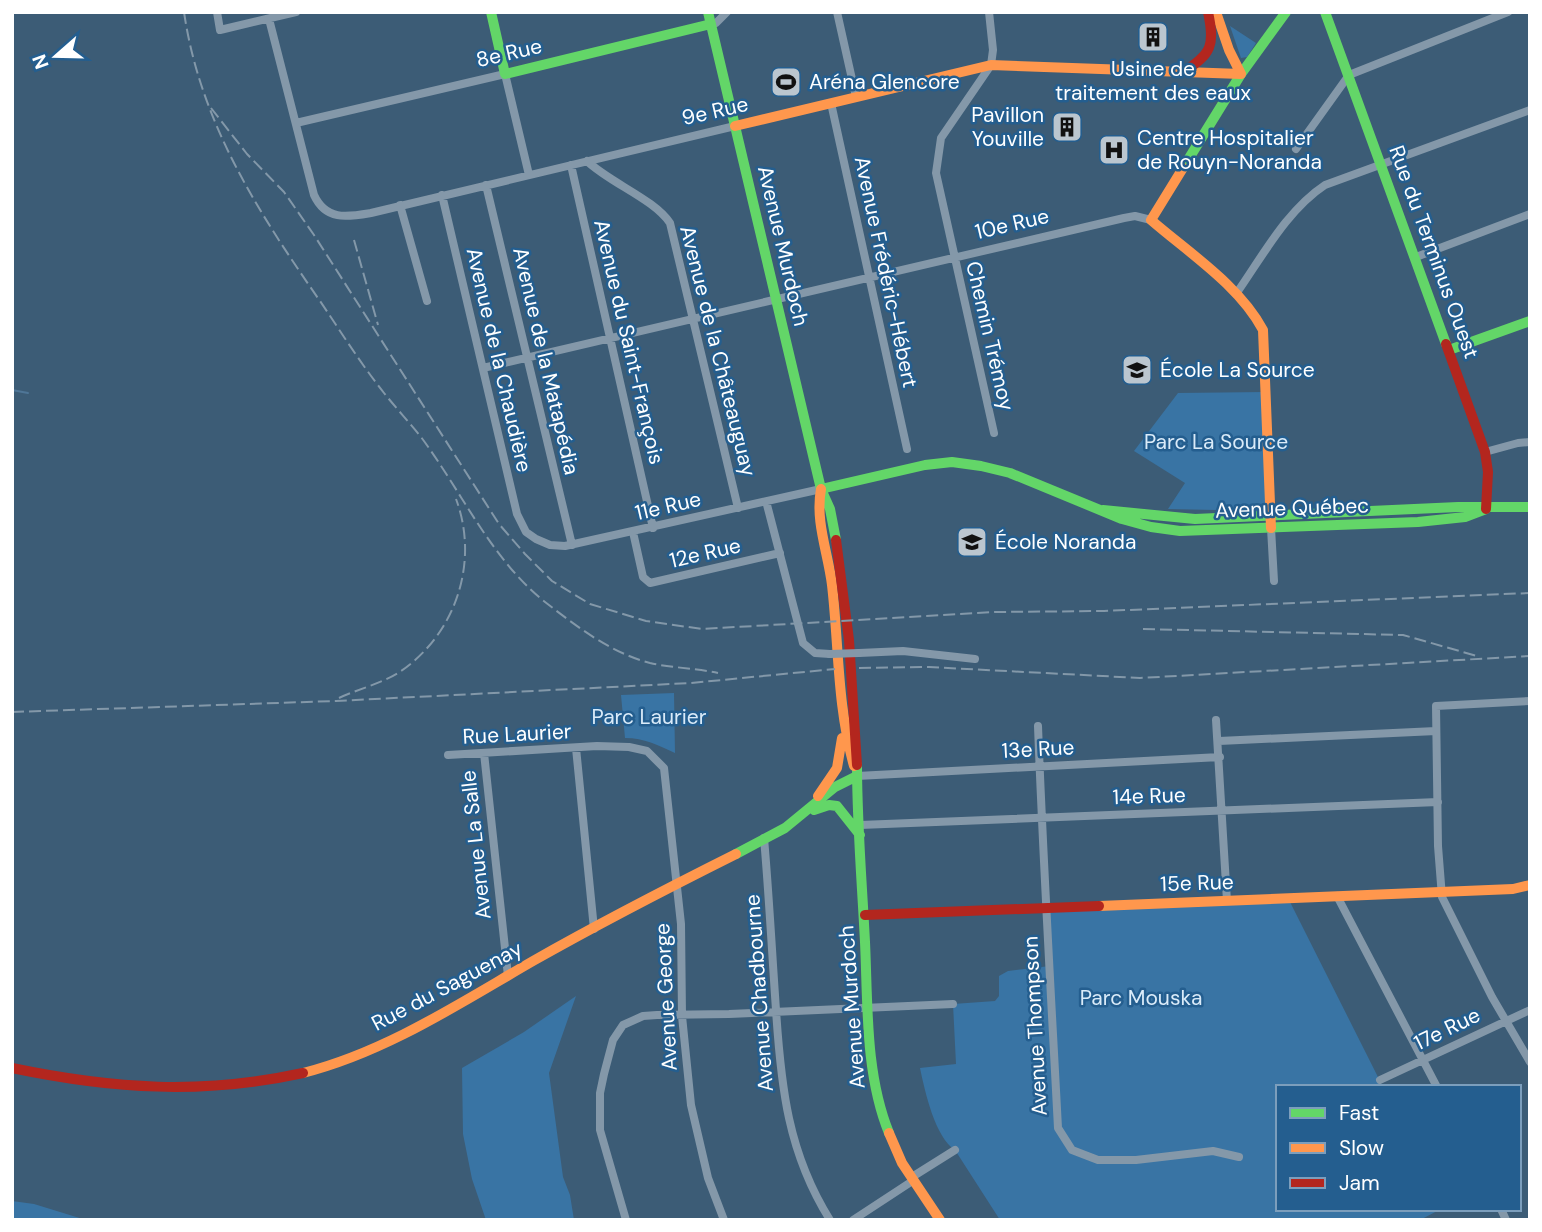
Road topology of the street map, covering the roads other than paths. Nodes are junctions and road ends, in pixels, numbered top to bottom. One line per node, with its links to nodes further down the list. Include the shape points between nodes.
1 (217, 12): 13 (street, via 220,30)
2 (296, 12): 13 (street)
3 (491, 12): 17 (street)
4 (708, 12): 14 (street, Avenue Murdoch)
5 (727, 12): 14 (street, 8e Rue)
6 (837, 12): 20 (street)
7 (989, 12): 15 (street)
8 (1208, 12): 16 (street, via 1212,46)
9 (1216, 12): 18 (street)
10 (1286, 12): 18 (street)
11 (1325, 12): 19 (street, Rue du Terminus Ouest)
12 (1508, 12): 19 (street)
13 (269, 19): 23 (street)
14 (711, 24): 17 (street, 8e Rue); 24 (street, Avenue Murdoch)
15 (991, 65): 16 (street, 9e Rue); 20 (street, 9e Rue); 36 (street, Chemin Trémoy, via 949,124 939,149 936,173)
16 (1183, 72): 18 (street, 9e Rue)
17 (505, 74): 23 (street, 8e Rue); 29 (street)
18 (1241, 74): 34 (street)
19 (1349, 75): 25 (street); 27 (street, Rue du Terminus Ouest)
20 (856, 97): 21 (street, 9e Rue)
21 (831, 103): 24 (street, 9e Rue); 37 (street, Avenue Frédéric-Hébert)
22 (1530, 110): 27 (street)
23 (296, 122): 32 (street, 9e Rue, via 314,195 327,213 350,216)
24 (735, 126): 26 (street, 9e Rue); 39 (street, Avenue Murdoch)
25 (1296, 149)
26 (587, 161): 28 (street, 9e Rue); 41 (street, Avenue de la Châteauguay, via 657,208 670,223)
27 (1382, 163): 35 (street, Rue du Terminus Ouest); 38 (street, via 1309,195 1294,209)
28 (571, 164): 29 (street, 9e Rue); 43 (street, Avenue du Saint-François)
29 (529, 174): 30 (street, 9e Rue)
30 (486, 185): 31 (street, 9e Rue); 45 (street, Avenue de la Matapédia)
31 (442, 195): 32 (street, 9e Rue); 46 (street, Avenue de la Chaudière)
32 (400, 205): 40 (street)
33 (1530, 214): 35 (street)
34 (1151, 220): 36 (street, 10e Rue, via 1124,218); 38 (street)
35 (1416, 257): 44 (street, Rue du Terminus Ouest)
36 (954, 258): 37 (street, 10e Rue); 47 (street, Chemin Trémoy)
37 (869, 278): 39 (street, 10e Rue); 49 (street, Avenue Frédéric-Hébert)
38 (1236, 294): 56 (street, via 1263,330)
39 (776, 300): 41 (street, 10e Rue); 51 (street, Avenue Murdoch)
40 (426, 301)
41 (694, 319): 43 (street, 10e Rue); 53 (street, Avenue de la Châteauguay)
42 (1530, 321): 44 (street)
43 (610, 338): 45 (street, 10e Rue); 57 (street, Avenue du Saint-François)
44 (1449, 350): 50 (street, Rue du Terminus Ouest)
45 (527, 357): 46 (street, 10e Rue); 60 (street, Avenue de la Matapédia)
46 (483, 368): 58 (street, Avenue de la Chaudière, via 517,514)
47 (994, 433)
48 (1530, 442): 50 (street)
49 (907, 449)
50 (1485, 452): 55 (street, Rue du Terminus Ouest)
51 (821, 489): 52 (street, 11e Rue); 56 (street, Avenue Québec, via 951,462 993,469 1101,510); 65 (street, Avenue Murdoch, via 818,502 832,577); 76 (street, Avenue Murdoch, via 830,509 842,576 858,742)
52 (766, 501): 53 (street, 11e Rue); 61 (street)
53 (738, 508): 57 (street, 11e Rue)
54 (1530, 508): 55 (street, Avenue Québec)
55 (1486, 509): 56 (street, Avenue Québec, via 1458,507)
56 (1271, 522): 62 (street)
57 (653, 528): 59 (street, 11e Rue)
58 (526, 531): 60 (street, 11e Rue, via 550,545)
59 (633, 532): 60 (street, 11e Rue); 61 (street, 12e Rue, via 643,577 650,583)
60 (572, 545)
61 (780, 554): 63 (street, bridge, via 803,643 815,653 903,651)
62 (1274, 581)
63 (975, 659)
64 (1530, 701): 68 (street, via 1436,706)
65 (843, 714): 76 (street, Avenue Murdoch); 79 (street, via 837,768)
66 (1216, 720): 69 (street)
67 (1038, 726): 74 (street, Avenue Thompson)
68 (1436, 731): 69 (street); 77 (street)
69 (1219, 741): 73 (street)
70 (576, 748): 71 (street, Rue Laurier); 75 (street, Rue Laurier, via 640,749); 90 (street)
71 (484, 753): 72 (street, Rue Laurier); 91 (street, Avenue La Salle)
72 (448, 755)
73 (1220, 757): 74 (street, 13e Rue); 78 (street)
74 (1039, 766): 76 (street, 13e Rue); 80 (street, Avenue Thompson)
75 (664, 768): 83 (street, Avenue George)
76 (857, 776): 79 (street, Rue du Saguenay); 81 (street, Avenue Murdoch)
77 (1438, 802): 78 (street, 14e Rue); 85 (street)
78 (1222, 810): 80 (street, 14e Rue); 87 (street)
79 (799, 817): 81 (street, via 817,808 837,806); 82 (street, Rue du Saguenay)
80 (1041, 818): 81 (street, 14e Rue); 88 (street, Avenue Thompson)
81 (860, 831): 89 (street, Avenue Murdoch)
82 (764, 838): 83 (street, Rue du Saguenay); 95 (street, Avenue Chadbourne)
83 (677, 885): 90 (street, Rue du Saguenay); 96 (street, Avenue George)
84 (1530, 885): 85 (street, 15e Rue)
85 (1441, 892): 86 (street, 15e Rue); 97 (street)
86 (1337, 896): 87 (street, 15e Rue); 98 (street)
87 (1227, 901): 88 (street, 15e Rue)
88 (1045, 908): 89 (street, 15e Rue); 104 (street, Avenue Thompson, via 1058,1128 1072,1150 1098,1160 1213,1151)
89 (865, 915): 93 (street, Avenue Murdoch)
90 (594, 929): 91 (street, Rue du Saguenay)
91 (508, 976): 100 (street, Rue du Saguenay, via 356,1056 275,1079 203,1089 112,1087)
92 (953, 1004): 93 (street)
93 (869, 1007): 95 (street); 105 (street, Avenue Murdoch, via 881,1113)
94 (1530, 1010): 97 (street, 17e Rue)
95 (776, 1011): 96 (street); 108 (street, Avenue Chadbourne, via 790,1128 801,1164)
96 (682, 1016): 106 (street, via 643,1016 630,1021 617,1031 609,1051 600,1093 600,1130); 107 (street, Avenue George, via 691,1105 708,1178)
97 (1506, 1020): 98 (street, 17e Rue); 99 (street)
98 (1423, 1061): 101 (street, 17e Rue); 102 (street)
99 (1530, 1062)
100 (12, 1068)
101 (1380, 1080)
102 (1436, 1085)
103 (955, 1150): 105 (street)
104 (1239, 1157)
105 (913, 1178): 109 (street); 110 (street, Avenue Murdoch)
106 (626, 1220)
107 (724, 1220)
108 (830, 1220)
109 (853, 1220)
110 (940, 1220)

